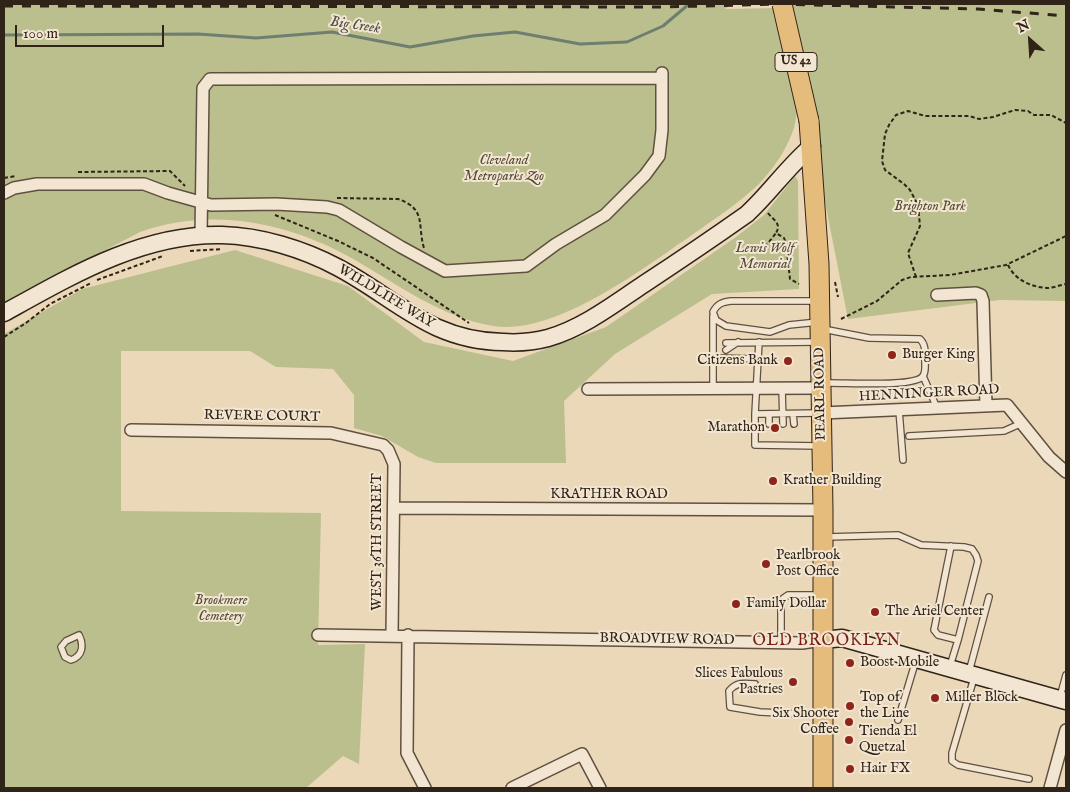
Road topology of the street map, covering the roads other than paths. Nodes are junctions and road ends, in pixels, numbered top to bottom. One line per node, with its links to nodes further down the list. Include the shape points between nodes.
1 (782, 4): 2 (main road, PEARL ROAD / US 42, bridge)
2 (812, 146): 5 (street, WILDLIFE WAY, via 800,155 765,198 718,235 578,326 547,338 517,343 486,342 457,336 433,326 337,267 308,254 248,238); 7 (main road, PEARL ROAD / US 42)
3 (4, 193): 4 (street, via 37,184 144,184)
4 (201, 201): 4 (street, via 211,205 276,204 339,210 445,270 526,266 605,215 645,176 659,156 662,75 210,79 203,88); 5 (street)
5 (201, 236): 9 (street, WILDLIFE WAY, via 160,242 123,254)
6 (937, 294): 23 (street, via 981,295)
7 (820, 300): 8 (lane, via 722,302); 10 (main road, PEARL ROAD / US 42)
8 (713, 312): 10 (lane, via 716,320 726,326 770,332 789,325); 11 (lane)
9 (4, 313)
10 (820, 331): 12 (lane, via 796,342); 17 (lane, via 869,338 920,339 925,348); 18 (main road, PEARL ROAD / US 42)
11 (713, 342): 13 (lane); 14 (lane)
12 (759, 342): 13 (lane); 16 (lane)
13 (724, 346): 14 (lane)
14 (713, 350): 15 (lane)
15 (713, 358): 16 (lane); 19 (lane)
16 (758, 359): 20 (lane)
17 (923, 376): 18 (lane, via 917,381 898,384); 24 (lane)
18 (822, 386): 21 (street); 26 (main road, PEARL ROAD / US 42)
19 (713, 388): 20 (street); 22 (street)
20 (756, 388): 21 (street); 27 (lane)
21 (782, 388): 29 (lane)
22 (588, 389)
23 (986, 406): 24 (street, HENNINGER ROAD); 31 (street, HENNINGER ROAD, via 1007,404)
24 (937, 408): 25 (street, HENNINGER ROAD)
25 (899, 410): 26 (street, HENNINGER ROAD); 41 (lane)
26 (822, 413): 30 (lane); 39 (main road, PEARL ROAD / US 42)
27 (755, 414): 28 (lane); 38 (lane, via 755,445 784,442)
28 (769, 414): 29 (lane); 32 (lane)
29 (783, 414): 30 (lane); 33 (lane)
30 (793, 414): 34 (lane)
31 (1022, 423): 36 (lane, via 1004,431); 42 (street, HENNINGER ROAD)
32 (769, 424)
33 (783, 424)
34 (794, 424)
35 (131, 430): 40 (street, REVERE COURT, via 331,432 373,441)
36 (908, 436)
37 (794, 438): 38 (lane)
38 (794, 446): 39 (lane)
39 (822, 446): 44 (main road, PEARL ROAD / US 42)
40 (388, 450): 43 (street, WEST 36TH STREET, via 394,464)
41 (902, 460)
42 (1066, 472)
43 (394, 508): 44 (street, KRATHER ROAD); 50 (street, WEST 36TH STREET)
44 (823, 510): 45 (main road, PEARL ROAD / US 42)
45 (823, 538): 46 (lane, via 898,535 921,545); 47 (main road, PEARL ROAD / US 42)
46 (951, 546): 53 (lane, via 934,630 938,635); 53 (lane, via 972,549 978,561)
47 (823, 596): 52 (main road, PEARL ROAD / US 42); 54 (lane, via 788,595 781,600)
48 (989, 597): 57 (lane)
49 (318, 635): 50 (street, BROADVIEW ROAD)
50 (392, 636): 51 (street, BROADVIEW ROAD)
51 (408, 636): 54 (street, BROADVIEW ROAD); 65 (street, via 407,753)
52 (823, 640): 54 (street, BROADVIEW ROAD); 55 (street, BROADVIEW ROAD, via 842,638); 61 (main road, PEARL ROAD / US 42)
53 (958, 640): 56 (lane)
54 (781, 642)
55 (916, 659): 56 (street, BROADVIEW ROAD); 62 (lane)
56 (949, 668): 57 (street, BROADVIEW ROAD)
57 (972, 675): 60 (street, BROADVIEW ROAD); 64 (lane, via 952,761)
58 (1066, 675): 60 (lane)
59 (755, 684): 61 (lane, via 743,683 733,687 729,691 730,707)
60 (1063, 700)
61 (822, 715): 68 (main road, PEARL ROAD / US 42)
62 (898, 720)
63 (1066, 730): 69 (street)
64 (1029, 779)
65 (425, 788)
66 (512, 788): 67 (street, via 582,754)
67 (600, 788)
68 (823, 788)
69 (1050, 788)

